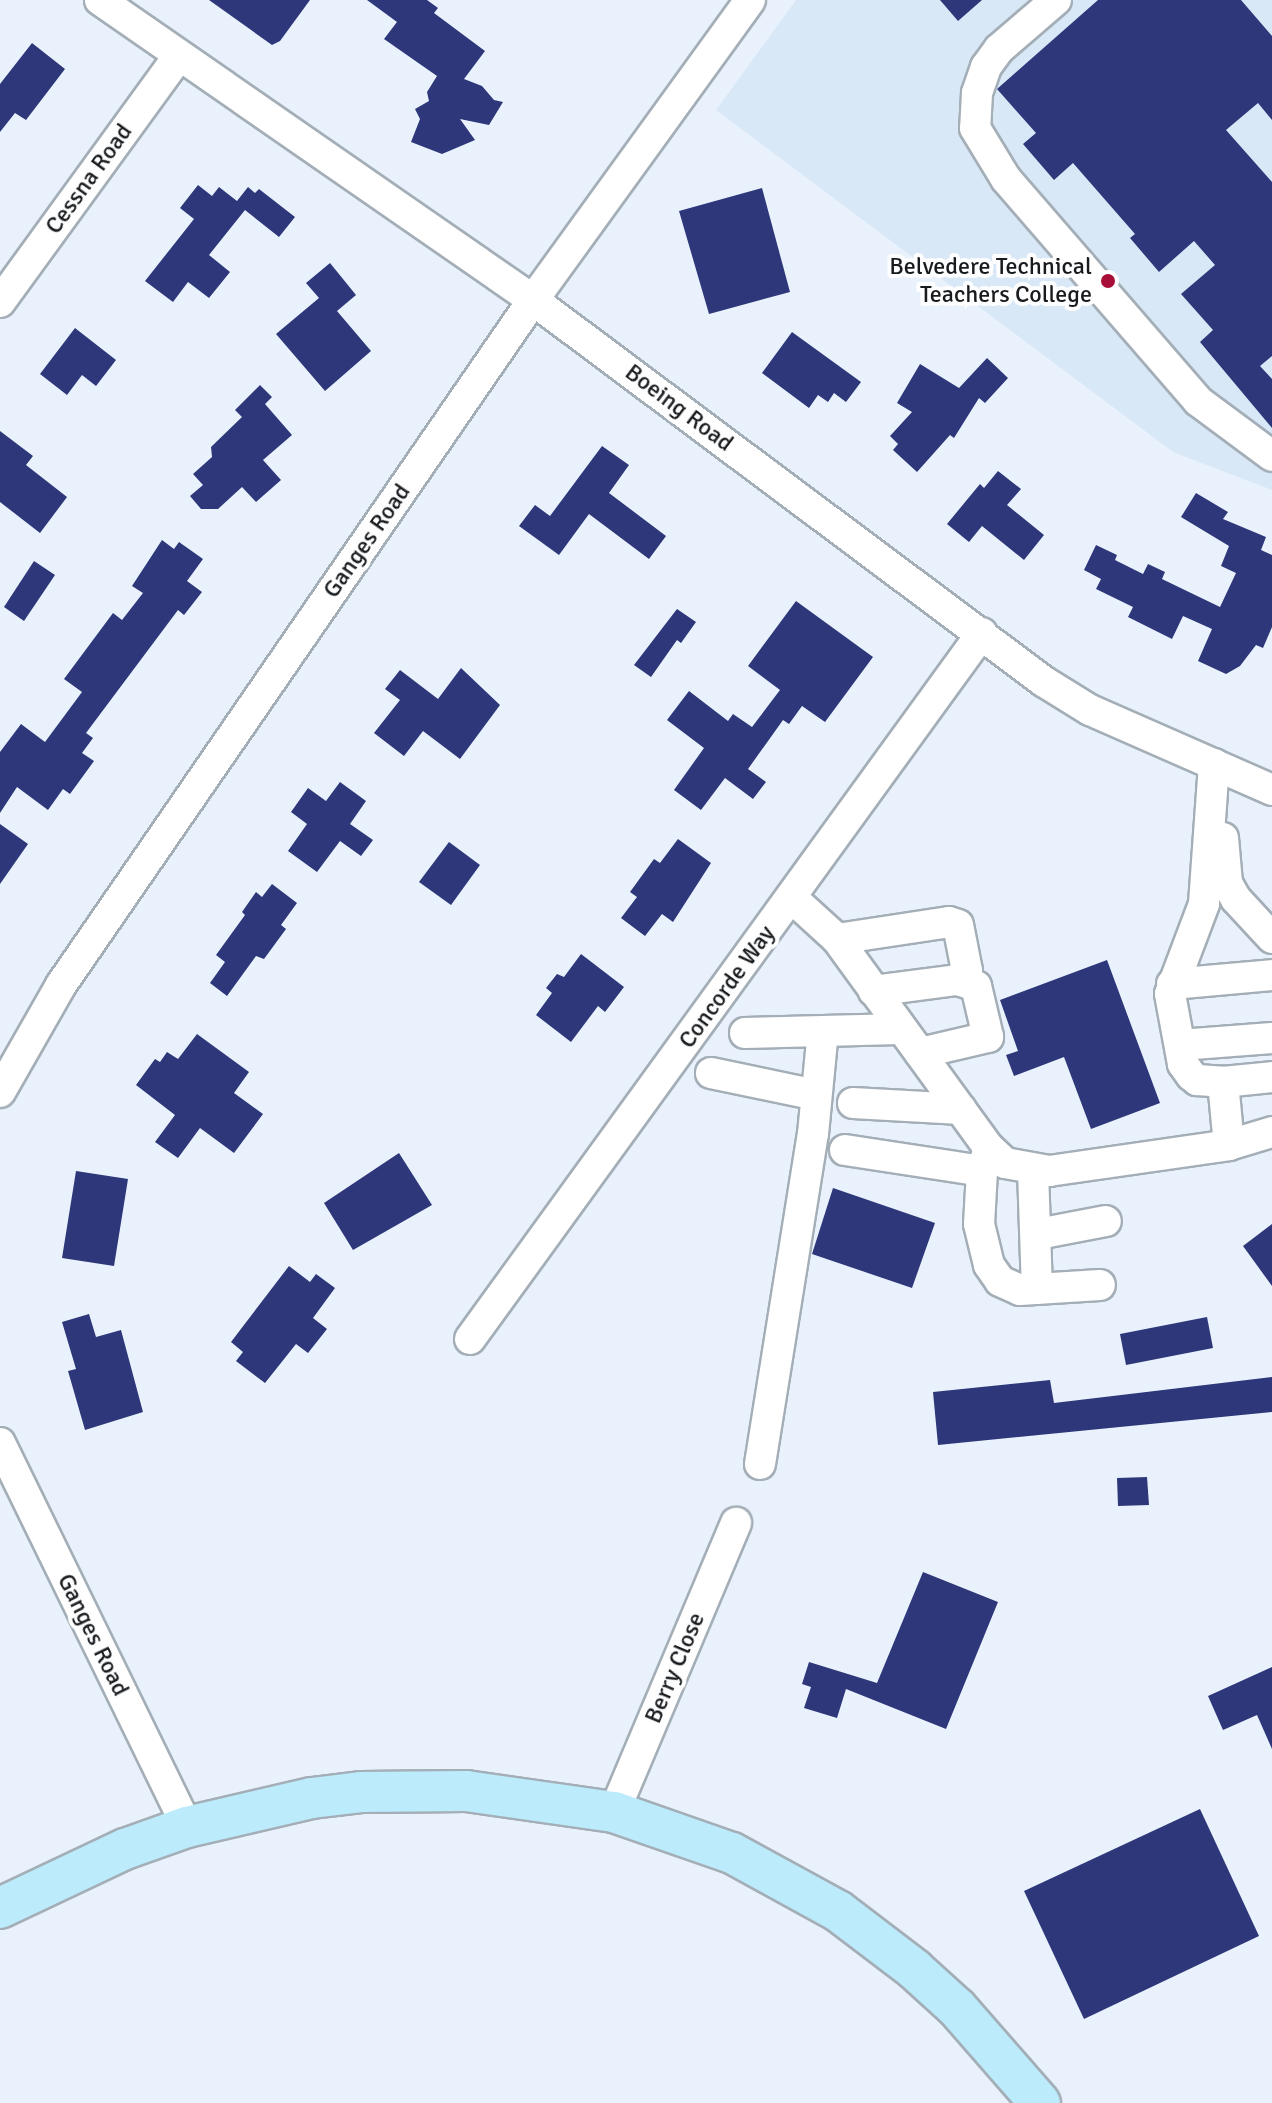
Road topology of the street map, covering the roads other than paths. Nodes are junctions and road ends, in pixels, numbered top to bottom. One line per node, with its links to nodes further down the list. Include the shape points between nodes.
1 (100, 0): 4 (street, Boeing Road)
2 (750, 0): 5 (street, Ganges Road)
3 (1056, 0): 7 (street, via 999,49 986,67 977,93 975,128 1006,179 1198,401)
4 (178, 57): 5 (street, Boeing Road); 6 (street, Cessna Road)
5 (533, 300): 8 (street, Boeing Road); 29 (street, Ganges Road, via 61,985)
6 (0, 302)
7 (1272, 456)
8 (982, 633): 9 (street, Boeing Road, via 1066,697); 11 (street, Concorde Way)
9 (1223, 768): 10 (street, Boeing Road); 12 (street, via 1227,883); 13 (street)
10 (1272, 790)
11 (792, 898): 15 (street); 42 (street, Concorde Way)
12 (1236, 899): 13 (street); 14 (street)
13 (1204, 904): 18 (street)
14 (1272, 938)
15 (837, 939): 17 (street, via 955,923 967,971); 19 (street)
16 (1272, 975): 18 (street)
17 (957, 980): 19 (street); 25 (street, via 976,986 988,1037)
18 (1172, 984): 24 (street)
19 (874, 991): 20 (street)
20 (900, 1029): 21 (street); 25 (street)
21 (823, 1031): 22 (street); 30 (street)
22 (745, 1033)
23 (1272, 1038): 24 (street)
24 (1180, 1045): 28 (street, via 1191,1075)
25 (920, 1053): 32 (street)
26 (711, 1073): 30 (street)
27 (1272, 1077): 28 (street)
28 (1223, 1082): 34 (street)
29 (0, 1092)
30 (816, 1095): 44 (street)
31 (853, 1103): 32 (street)
32 (961, 1109): 36 (street)
33 (1272, 1132): 34 (street)
34 (1229, 1145): 37 (street)
35 (845, 1150): 36 (street)
36 (986, 1160): 37 (street); 41 (street, via 979,1224 989,1265 1000,1281 1020,1290)
37 (1033, 1170): 39 (street)
38 (1106, 1221): 39 (street)
39 (1038, 1234): 41 (street)
40 (1100, 1285): 41 (street)
41 (1037, 1289)
42 (470, 1339)
43 (0, 1443): 47 (street, Ganges Road)
44 (760, 1464)
45 (736, 1523): 46 (street, Berry Close)
46 (614, 1812): 47 (main road, via 466,1791 361,1792 249,1809); 49 (main road, via 732,1853 838,1911 957,2008)
47 (187, 1827): 48 (main road, via 125,1849)
48 (0, 1908)
49 (1040, 2103)

